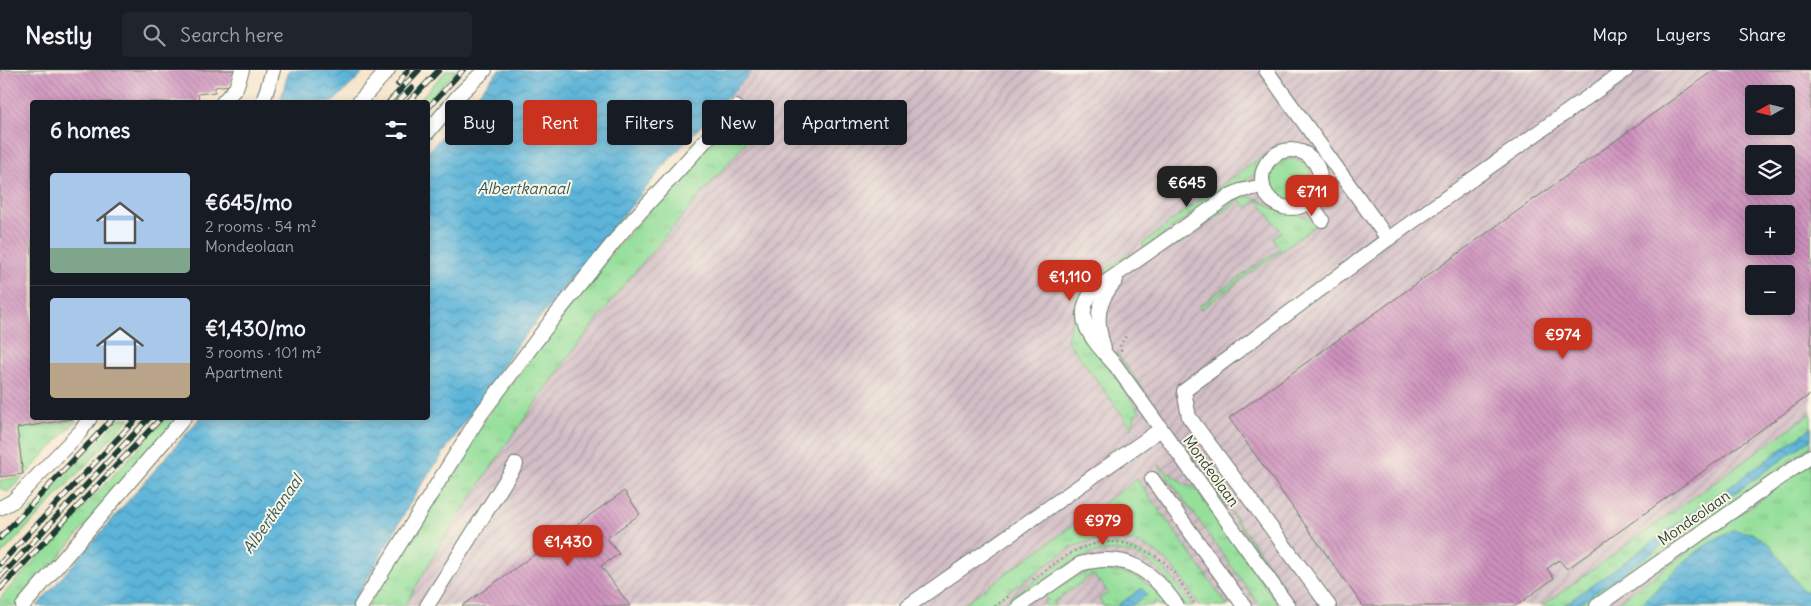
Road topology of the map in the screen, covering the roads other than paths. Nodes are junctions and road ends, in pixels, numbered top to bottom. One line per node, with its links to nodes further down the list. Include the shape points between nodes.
1 (242, 70): 7 (street, via 236,88)
2 (273, 70): 8 (street)
3 (388, 70): 9 (street)
4 (485, 70): 10 (street)
5 (1266, 70): 15 (street)
6 (1626, 70): 15 (street)
7 (225, 100)
8 (264, 100)
9 (361, 100)
10 (430, 130)
11 (702, 144): 24 (street, via 621,233 481,414)
12 (1262, 186): 13 (street, via 1269,199 1280,206 1294,208); 13 (street, via 1264,169 1272,157 1290,150 1303,152 1313,159 1320,177 1319,190); 18 (street, Mondeolaan, via 1229,196 1128,267 1106,293 1099,309 1098,326 1107,356)
13 (1310, 202): 14 (street)
14 (1322, 220)
15 (1388, 239): 31 (street, via 1184,391 1189,417)
16 (89, 420): 22 (street, via 13,501)
17 (182, 420): 23 (street)
18 (1161, 429): 26 (street); 30 (street, Mondeolaan)
19 (1811, 456): 32 (street, Mondeolaan)
20 (516, 464): 25 (street)
21 (1152, 479): 29 (street)
22 (0, 508)
23 (23, 606)
24 (362, 606)
25 (427, 606)
26 (908, 606)
27 (1019, 606): 28 (street, via 1080,564 1105,560 1133,564 1146,571)
28 (1177, 606)
29 (1244, 606)
30 (1288, 606)
31 (1329, 606)
32 (1596, 606)

